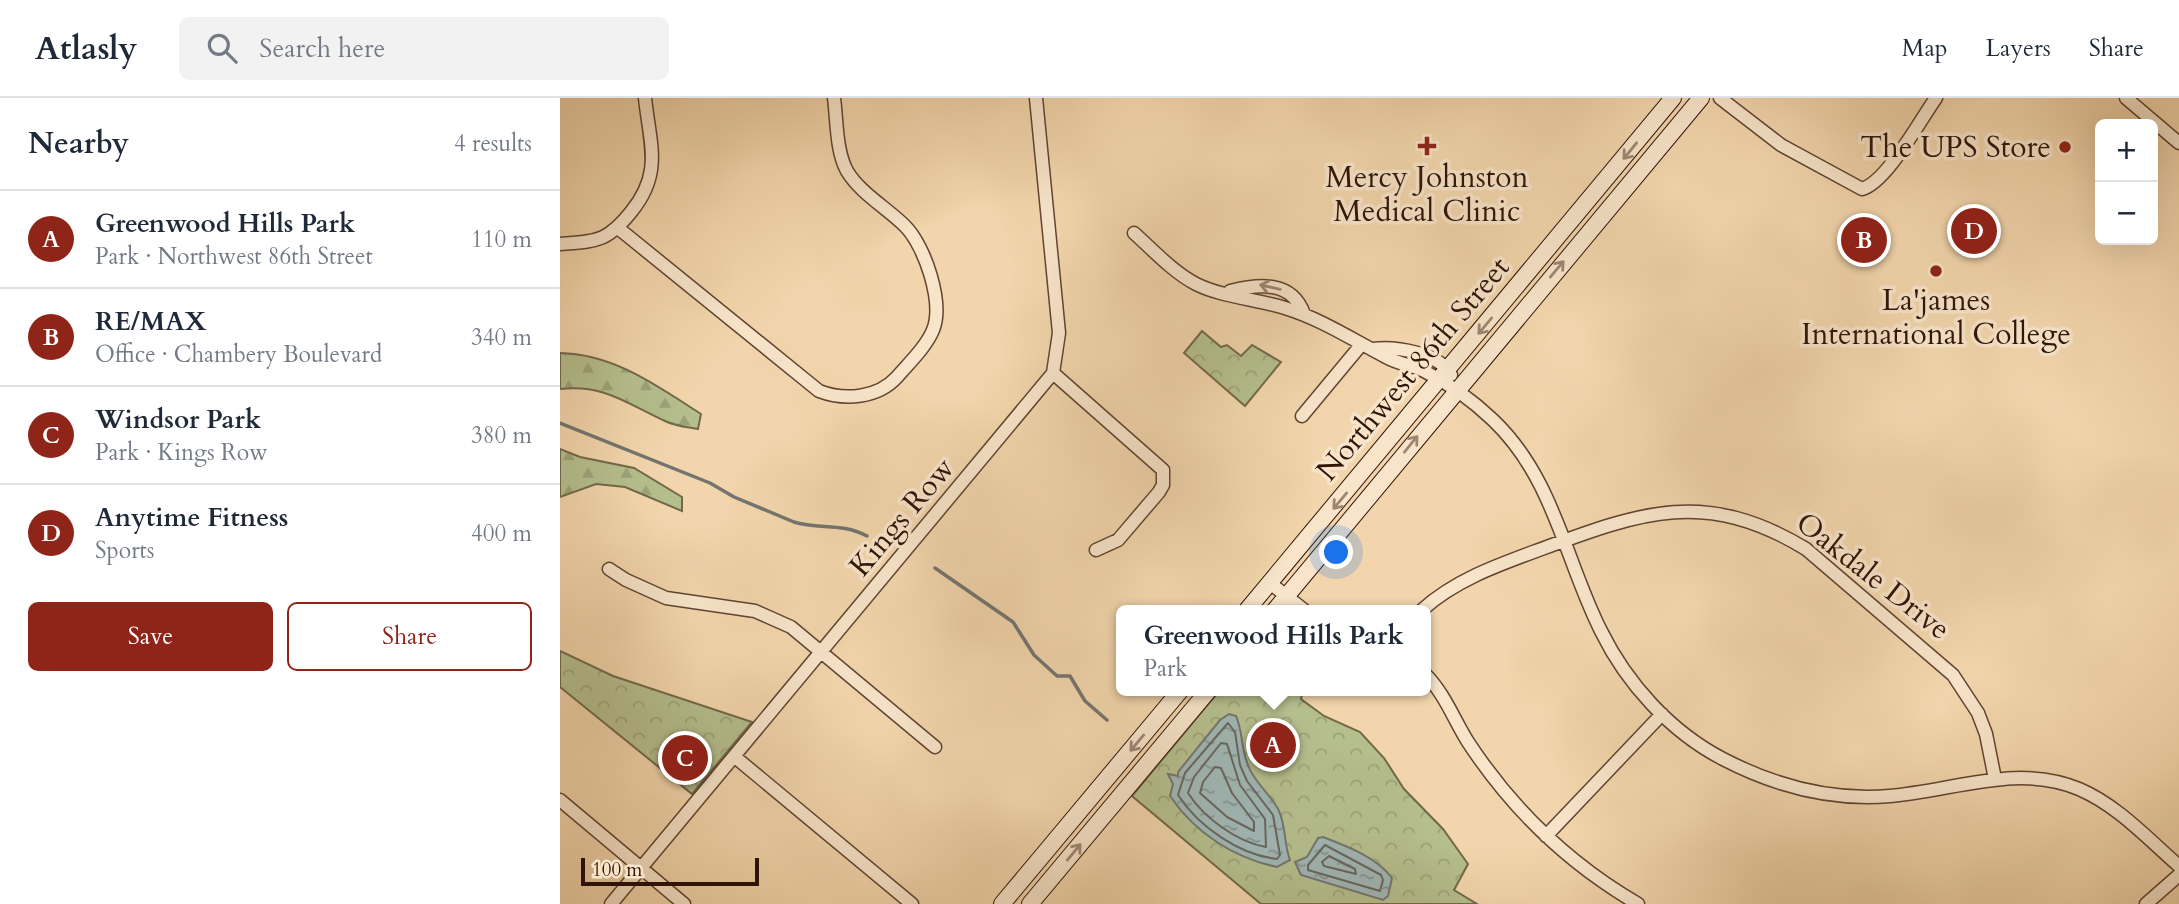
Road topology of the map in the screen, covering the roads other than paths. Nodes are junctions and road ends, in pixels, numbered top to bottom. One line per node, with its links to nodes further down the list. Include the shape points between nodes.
1 (645, 98): 10 (street, via 652,178 643,198)
2 (834, 98): 10 (street, via 848,173 914,235 929,270 935,302 932,333 891,384 880,391 844,397 819,391)
3 (1036, 98): 14 (street, via 1059,333)
4 (1673, 98): 15 (main road, Northwest 86th Street, one-way to 15)
5 (1700, 98): 16 (main road, Northwest 86th Street, one-way to 5)
6 (1720, 98): 7 (street, via 1781,145 1862,189 1872,184 1903,148)
7 (1936, 98)
8 (2126, 98): 9 (street)
9 (2179, 143)
10 (618, 228): 12 (street, via 595,242)
11 (1134, 233): 13 (street, via 1192,282 1226,293 1266,284 1294,298 1304,314)
12 (560, 244)
13 (1367, 347): 15 (street, via 1421,355); 17 (street)
14 (1053, 373): 19 (street, via 1163,470 1159,492 1118,540); 27 (street, Kings Row)
15 (1445, 376): 16 (street); 21 (main road, Northwest 86th Street, one-way to 21)
16 (1457, 388): 18 (street, via 1495,422 1528,461); 22 (main road, Northwest 86th Street, one-way to 16)
17 (1303, 416)
18 (1565, 541): 26 (street, Oakdale Drive, via 1487,569); 31 (street, via 1601,632 1631,679); 34 (street, Oakdale Drive, via 1616,521 1667,511 1728,516 1784,536 1824,563 1953,675 1978,713)
19 (1096, 550)
20 (609, 569): 27 (street, via 666,598 774,618)
21 (1270, 583): 22 (street); 23 (main road, Northwest 86th Street)
22 (1286, 597): 24 (main road, Northwest 86th Street); 25 (street)
23 (1251, 605)
24 (1279, 605)
25 (1297, 605)
26 (1429, 605)
27 (823, 652): 32 (street); 33 (street, Kings Row)
28 (1431, 683): 36 (street, via 1496,781)
29 (1176, 696): 43 (main road, one-way to 43)
30 (1204, 696): 44 (main road, one-way to 30)
31 (1662, 714): 34 (street, via 1717,756 1768,780 1808,790 1888,796); 36 (street)
32 (935, 747)
33 (735, 757): 38 (street, Kings Row); 42 (street)
34 (1995, 779): 37 (street, via 2036,778 2078,789 2118,813)
35 (560, 800): 38 (street)
36 (1546, 835): 45 (street, via 1586,870)
37 (2179, 866)
38 (641, 868): 40 (street, Kings Row); 41 (street)
39 (2179, 875): 46 (street)
40 (611, 904)
41 (684, 904)
42 (912, 904)
43 (1002, 904)
44 (1030, 904)
45 (1638, 904)
46 (2146, 904)

